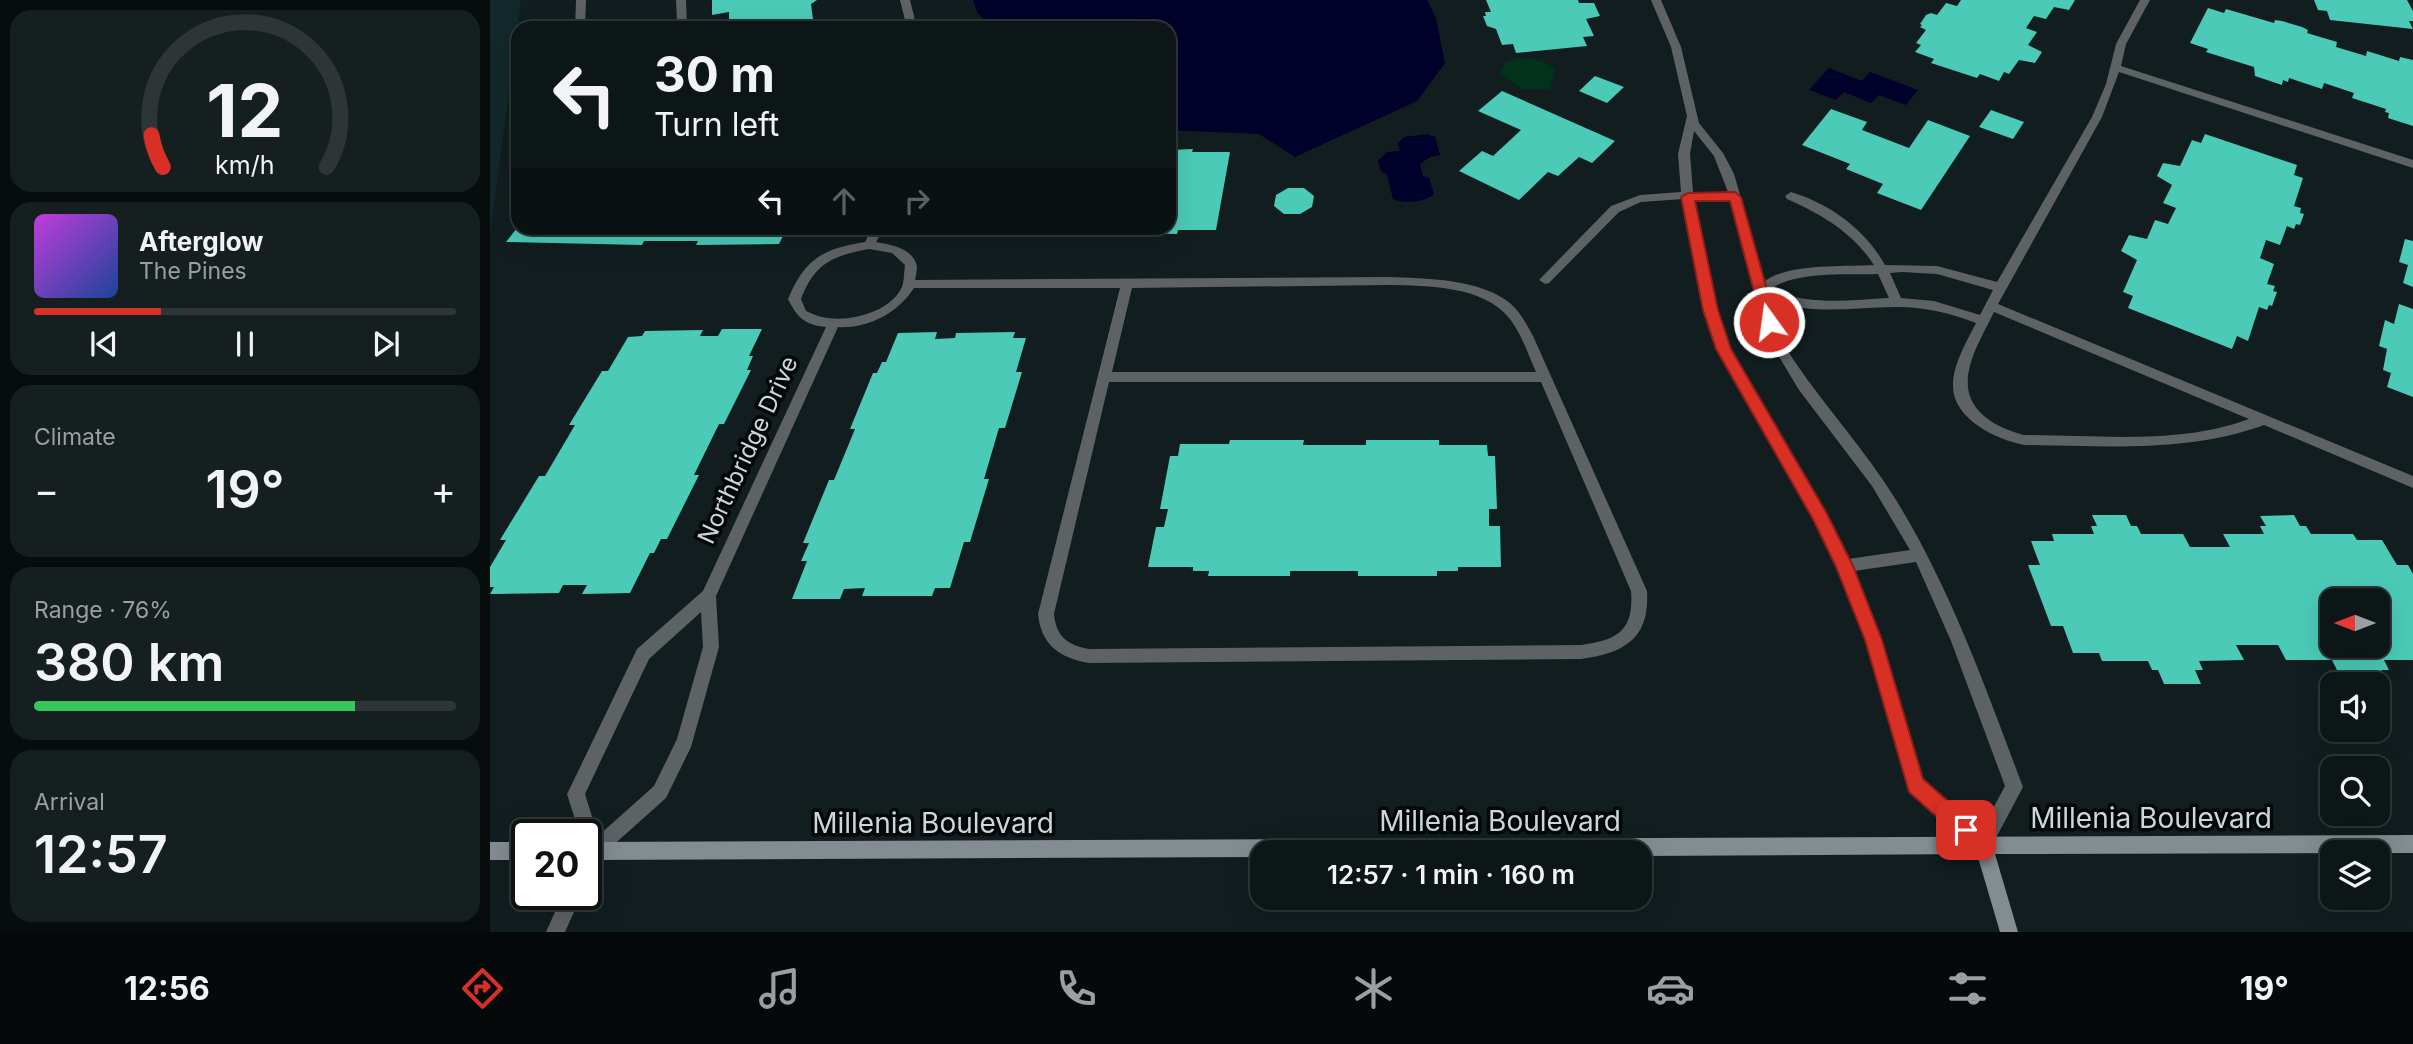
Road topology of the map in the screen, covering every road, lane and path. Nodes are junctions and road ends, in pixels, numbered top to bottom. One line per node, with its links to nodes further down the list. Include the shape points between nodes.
1 (581, 0): 6 (street)
2 (681, 0): 7 (street)
3 (905, 0): 8 (street)
4 (1656, 0): 10 (street, via 1676,47)
5 (2145, 0): 9 (street, via 2121,44)
6 (580, 21)
7 (682, 21)
8 (910, 21)
9 (2115, 67): 11 (street); 21 (street, via 2097,117)
10 (1691, 118): 13 (street, via 1684,165); 14 (street, via 1719,155)
11 (2413, 164)
12 (1791, 196): 17 (street, via 1844,223 1867,244)
13 (1688, 197): 14 (street); 18 (street, via 1646,198 1620,205); 32 (street, via 1710,310 1724,349)
14 (1735, 197): 22 (street)
15 (874, 235): 16 (street)
16 (869, 245): 20 (street, via 905,256 911,264); 26 (street, via 826,258 797,286 797,308 805,317)
17 (1883, 269): 21 (street, via 1937,270); 22 (street, via 1796,274 1776,279); 23 (street)
18 (1545, 280)
19 (1127, 283): 20 (street); 27 (street); 28 (street, via 1415,283 1468,290 1495,299 1513,312)
20 (909, 285): 26 (street, via 888,309 852,324)
21 (2002, 288): 24 (street)
22 (1761, 290): 23 (street, via 1805,305); 31 (street, via 1785,358 1872,477)
23 (1898, 302): 25 (street, via 1931,304)
24 (1992, 306): 25 (street); 29 (street)
25 (1984, 321): 29 (street, via 1961,370 1959,386 1968,407 1999,434 2024,440 2188,438 2230,432)
26 (833, 325): 33 (street, Northbridge Drive)
27 (1104, 377): 28 (street); 28 (street, via 1046,614 1052,641 1074,654 1089,656 1581,652 1615,645 1638,623 1639,591)
28 (1544, 377)
29 (2263, 420): 30 (street)
30 (2413, 482)
31 (1920, 555): 32 (street); 37 (street, via 2014,787)
32 (1844, 566): 37 (street, via 1874,640 1915,785)
33 (708, 596): 34 (street, Northbridge Drive, via 643,654 576,794); 35 (street, Northbridge Drive, via 711,646 685,741 660,792)
34 (581, 819)
35 (602, 844)
36 (2413, 844): 37 (street, Millenia Boulevard)
37 (1983, 845): 40 (street, Millenia Boulevard); 43 (street)
38 (490, 851): 39 (street)
39 (511, 851)
40 (602, 856)
41 (565, 910): 42 (street)
42 (555, 932)
43 (2009, 932)

